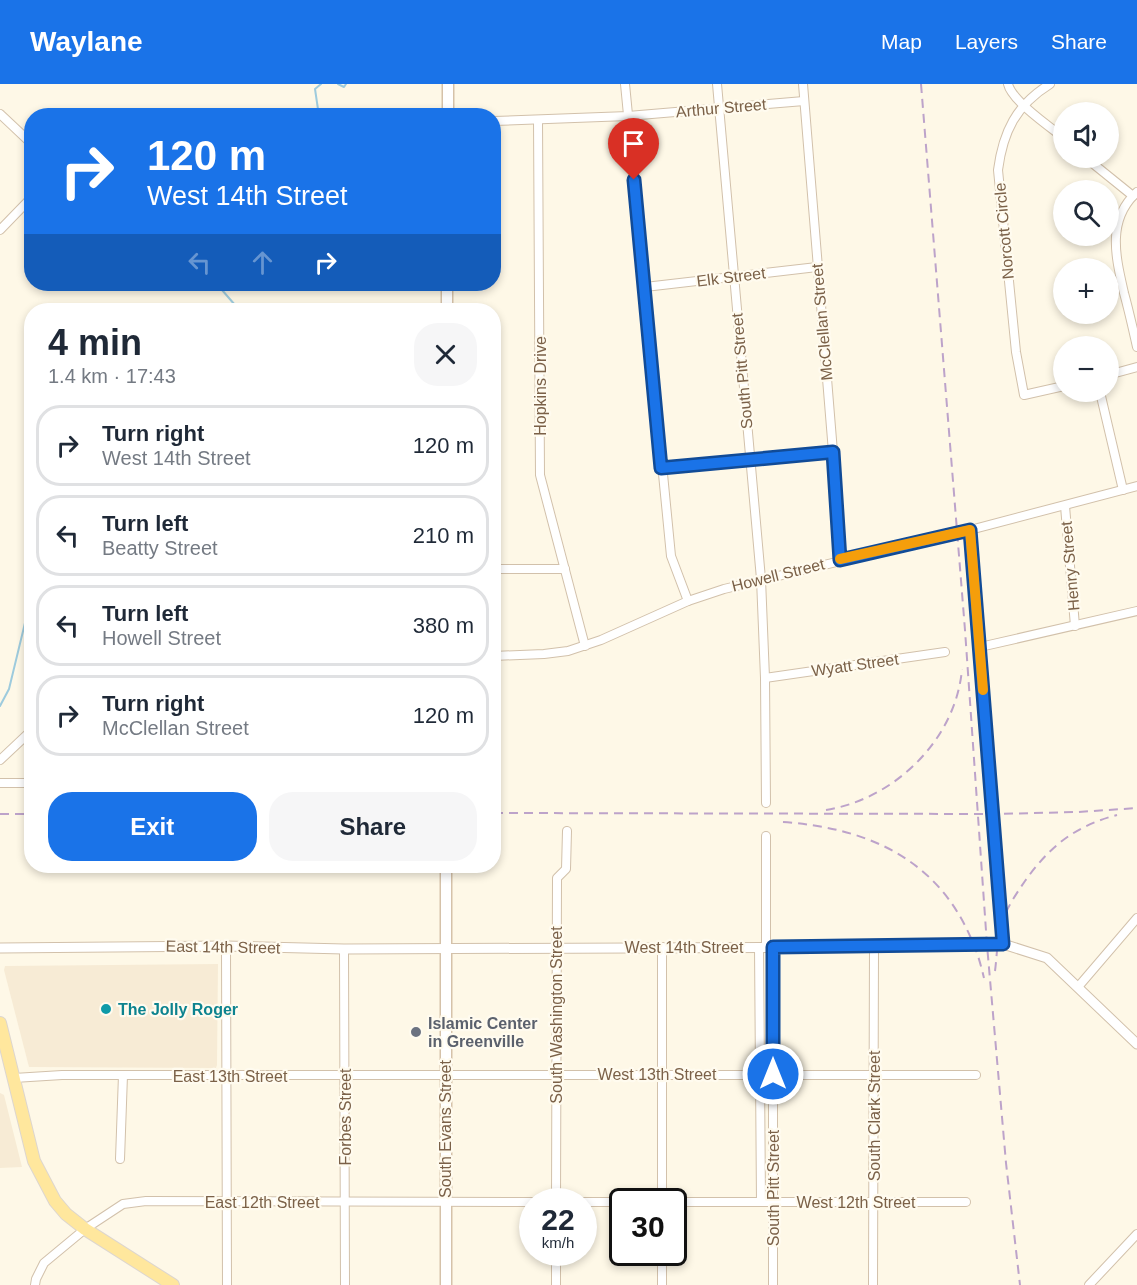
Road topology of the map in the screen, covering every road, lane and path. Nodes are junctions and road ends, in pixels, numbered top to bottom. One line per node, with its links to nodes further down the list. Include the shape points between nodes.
1 (448, 84): 9 (main road)
2 (625, 84): 12 (street)
3 (717, 84): 10 (street, South Pitt Street)
4 (804, 84): 7 (street, McClellan Street)
5 (1008, 84): 8 (street)
6 (1050, 84): 8 (street, Norcott Circle)
7 (804, 101): 10 (street, Arthur Street); 21 (street, McClellan Street)
8 (1025, 105): 15 (street); 27 (street, Norcott Circle, via 1008,128 998,171 1024,395)
9 (448, 108)
10 (718, 108): 12 (street, Arthur Street); 22 (street, South Pitt Street)
11 (0, 114): 16 (street)
12 (628, 116): 13 (street, Arthur Street); 23 (street)
13 (538, 120): 14 (street, Arthur Street); 38 (street, Hopkins Drive, via 540,475)
14 (501, 121)
15 (1053, 129)
16 (24, 136)
17 (1100, 168): 18 (street)
18 (1135, 194): 24 (street, via 1115,235 1116,256)
19 (24, 205): 20 (street)
20 (0, 230)
21 (817, 267): 22 (street, Elk Street); 29 (street, McClellan Street)
22 (733, 277): 23 (street, Elk Street); 30 (street, South Pitt Street)
23 (645, 287): 31 (street)
24 (1137, 347)
25 (1137, 367): 26 (street)
26 (1119, 372)
27 (1053, 388)
28 (1102, 402): 33 (street)
29 (833, 452): 30 (street); 36 (street, McClellan Street)
30 (750, 460): 31 (street); 39 (street, South Pitt Street)
31 (661, 468): 40 (street, via 671,556)
32 (1137, 486): 33 (street, Howell Street)
33 (1123, 490): 34 (street, Howell Street)
34 (1065, 506): 35 (street, Howell Street); 42 (street, Henry Street)
35 (970, 530): 36 (street, Howell Street); 44 (street)
36 (840, 560): 39 (street, Howell Street)
37 (501, 569): 38 (street)
38 (565, 569): 43 (street, Hopkins Drive)
39 (761, 579): 40 (street, Howell Street); 47 (street, South Pitt Street)
40 (688, 602): 43 (street, Howell Street)
41 (1137, 611): 42 (street)
42 (1075, 626): 44 (street)
43 (585, 646): 46 (street, Howell Street, via 544,654)
44 (980, 646): 57 (street)
45 (945, 652): 47 (street, Wyatt Street)
46 (501, 656)
47 (765, 678): 52 (street, South Pitt Street)
48 (24, 738): 49 (street)
49 (0, 760)
50 (0, 783): 51 (street)
51 (24, 783)
52 (766, 803)
53 (567, 831): 64 (street, South Washington Street, via 566,869 557,878)
54 (766, 836): 60 (street, South Pitt Street)
55 (446, 873): 63 (main road, South Evans Street)
56 (1137, 918): 66 (street)
57 (1003, 944): 61 (street, West 14th Street); 66 (street, West 14th Street, via 1047,958)
58 (226, 946): 62 (street, East 14th Street); 65 (street, East 14th Street); 77 (street)
59 (662, 947): 60 (street, West 14th Street); 64 (street, West 14th Street); 70 (street)
60 (766, 947): 61 (street, West 14th Street); 71 (street, South Pitt Street); 72 (street, South Pitt Street)
61 (874, 947): 73 (street, South Clark Street)
62 (0, 948)
63 (446, 948): 64 (street, West 14th Street); 65 (street, East 14th Street); 74 (main road, South Evans Street)
64 (556, 948): 69 (street, South Washington Street)
65 (344, 949): 78 (street, Forbes Street)
66 (1078, 987): 68 (street, West 14th Street)
67 (0, 1023): 79 (main road)
68 (1137, 1044)
69 (556, 1074): 70 (street, West 13th Street); 74 (street, West 13th Street); 81 (street, South Washington Street)
70 (662, 1074): 71 (street, West 13th Street); 82 (street)
71 (760, 1074): 72 (street, West 13th Street); 86 (street, South Pitt Street)
72 (773, 1074): 73 (street, West 13th Street); 87 (street, South Pitt Street)
73 (874, 1074): 75 (street, West 13th Street); 88 (street, South Clark Street)
74 (445, 1075): 78 (street, East 13th Street); 91 (main road, South Evans Street)
75 (976, 1075)
76 (123, 1076): 77 (street, East 13th Street); 79 (street, East 13th Street); 80 (street)
77 (226, 1076): 78 (street, East 13th Street); 83 (street)
78 (345, 1076): 90 (street, Forbes Street)
79 (14, 1078): 92 (main road, via 34,1161 54,1201)
80 (120, 1159)
81 (556, 1188)
82 (662, 1188)
83 (225, 1202): 90 (street, East 12th Street); 92 (street, East 12th Street, via 123,1204); 99 (street)
84 (519, 1202): 91 (street)
85 (687, 1202): 86 (street, West 12th Street)
86 (761, 1202): 87 (street, West 12th Street)
87 (773, 1202): 88 (street, West 12th Street); 104 (street, South Pitt Street)
88 (874, 1202): 89 (street, West 12th Street); 105 (street, South Clark Street)
89 (966, 1202)
90 (345, 1203): 91 (street, East 12th Street); 100 (street, Forbes Street)
91 (446, 1203): 101 (main road, South Evans Street)
92 (85, 1229): 97 (street, East 12th Street, via 44,1263); 98 (main road)
93 (1137, 1234): 96 (street)
94 (556, 1266): 102 (street)
95 (662, 1266): 103 (street)
96 (1094, 1283)
97 (36, 1285)
98 (173, 1285)
99 (227, 1285)
100 (345, 1285)
101 (446, 1285)
102 (556, 1285)
103 (662, 1285)
104 (773, 1285)
105 (873, 1285)

